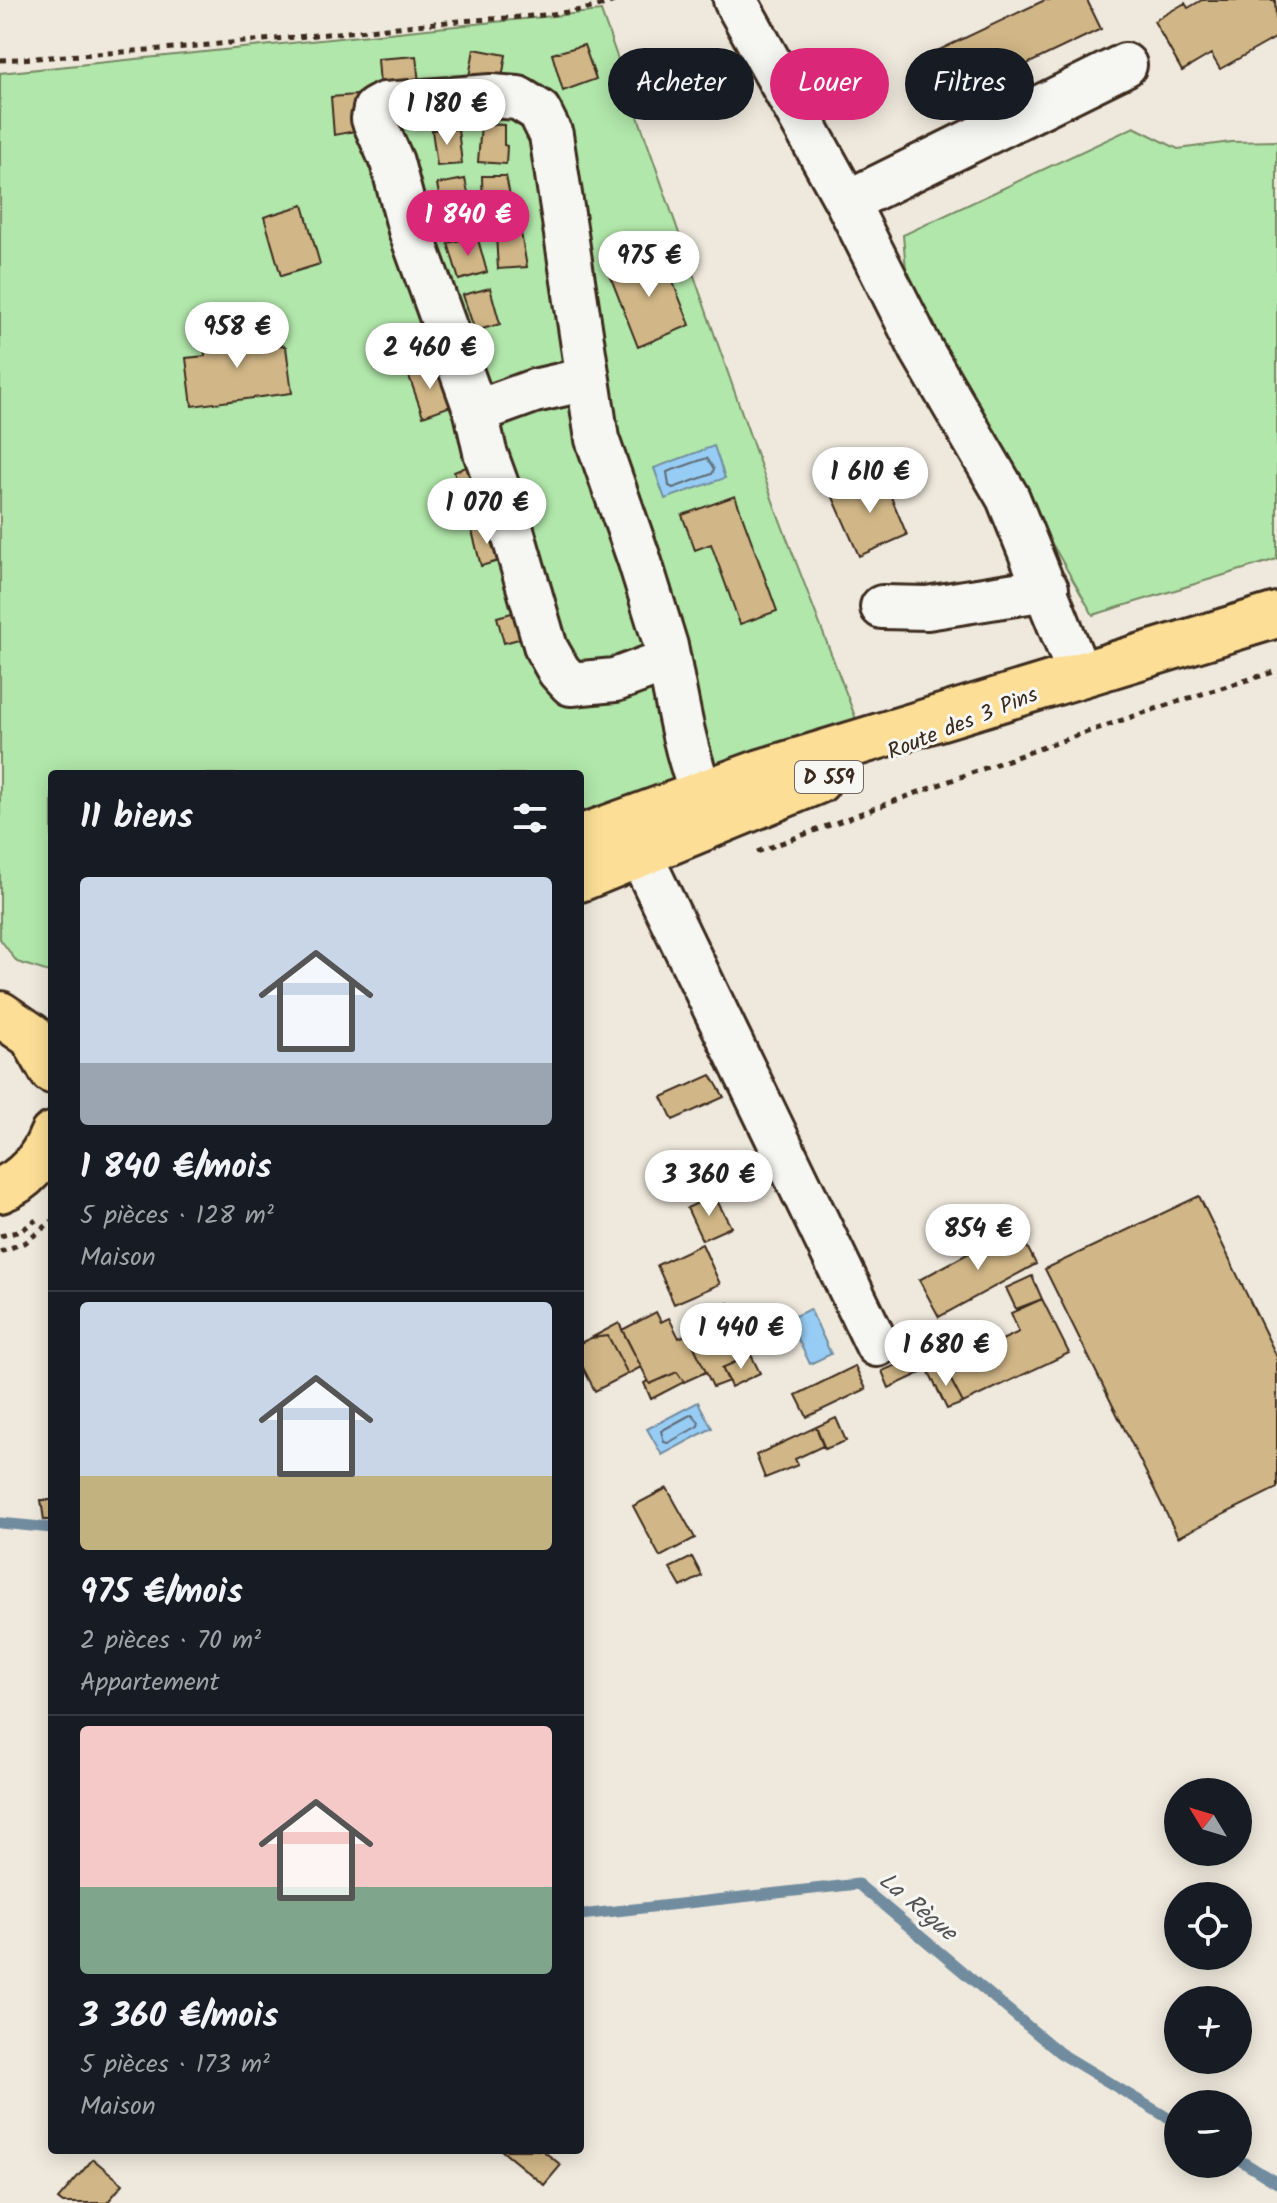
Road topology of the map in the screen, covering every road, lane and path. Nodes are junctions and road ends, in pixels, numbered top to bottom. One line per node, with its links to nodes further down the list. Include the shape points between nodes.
1 (616, 0): 3 (path, via 365,32)
2 (735, 0): 5 (street)
3 (0, 60)
4 (1125, 65): 5 (street)
5 (847, 202): 8 (street, via 921,349 1008,498)
6 (587, 379): 7 (street); 7 (street, via 551,135 539,111 518,98 491,96 384,104 375,109 373,119); 11 (street, via 597,439)
7 (476, 412): 11 (street, via 546,648 559,671 571,684 587,684 615,680)
8 (1047, 589): 9 (street, via 927,608); 13 (street)
9 (882, 607)
10 (1277, 615): 13 (main road, Route des 3 Pins / D 559)
11 (669, 660): 14 (street, via 688,759)
12 (1277, 671): 17 (path, via 1015,755)
13 (1079, 674): 14 (main road, Route des 3 Pins / D 559); 16 (main road, Route des 3 Pins / D 559)
14 (701, 792): 15 (main road, Route des 3 Pins / D 559)
15 (584, 836)
16 (640, 854): 18 (main road, Route des 3 Pins / D 559); 23 (street)
17 (754, 854)
18 (584, 877)
19 (48, 1145): 20 (main road, via 31,1171)
20 (0, 1190)
21 (48, 1224): 22 (path, via 26,1242)
22 (0, 1252)
23 (877, 1345)

